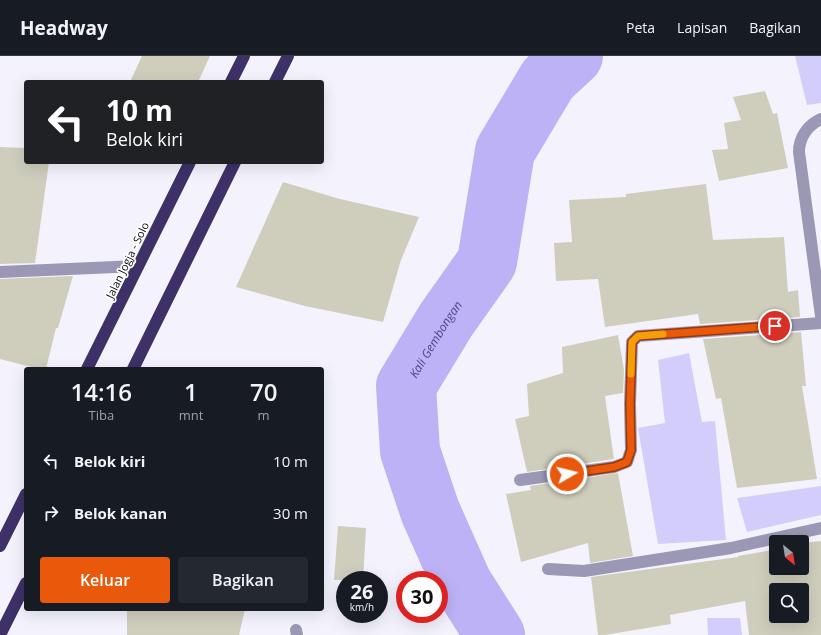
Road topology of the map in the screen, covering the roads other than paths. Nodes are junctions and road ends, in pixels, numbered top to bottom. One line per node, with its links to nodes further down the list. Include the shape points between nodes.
1 (244, 56): 3 (highway)
2 (288, 56): 4 (highway)
3 (232, 80)
4 (276, 80)
5 (821, 119): 10 (street, via 805,131 799,152)
6 (189, 164): 8 (highway, Jalan Jogja - Solo)
7 (234, 164): 13 (highway)
8 (138, 266): 9 (street); 12 (highway, Jalan Jogja - Solo)
9 (0, 272)
10 (821, 316)
11 (821, 323): 14 (street, via 638,336 632,342 631,450 627,462 614,467)
12 (88, 367)
13 (134, 367)
14 (520, 480)
15 (24, 498): 17 (highway)
16 (821, 528): 18 (street, via 731,548 584,571)
17 (0, 546)
18 (548, 569)
19 (24, 588): 20 (highway)
20 (0, 635)

